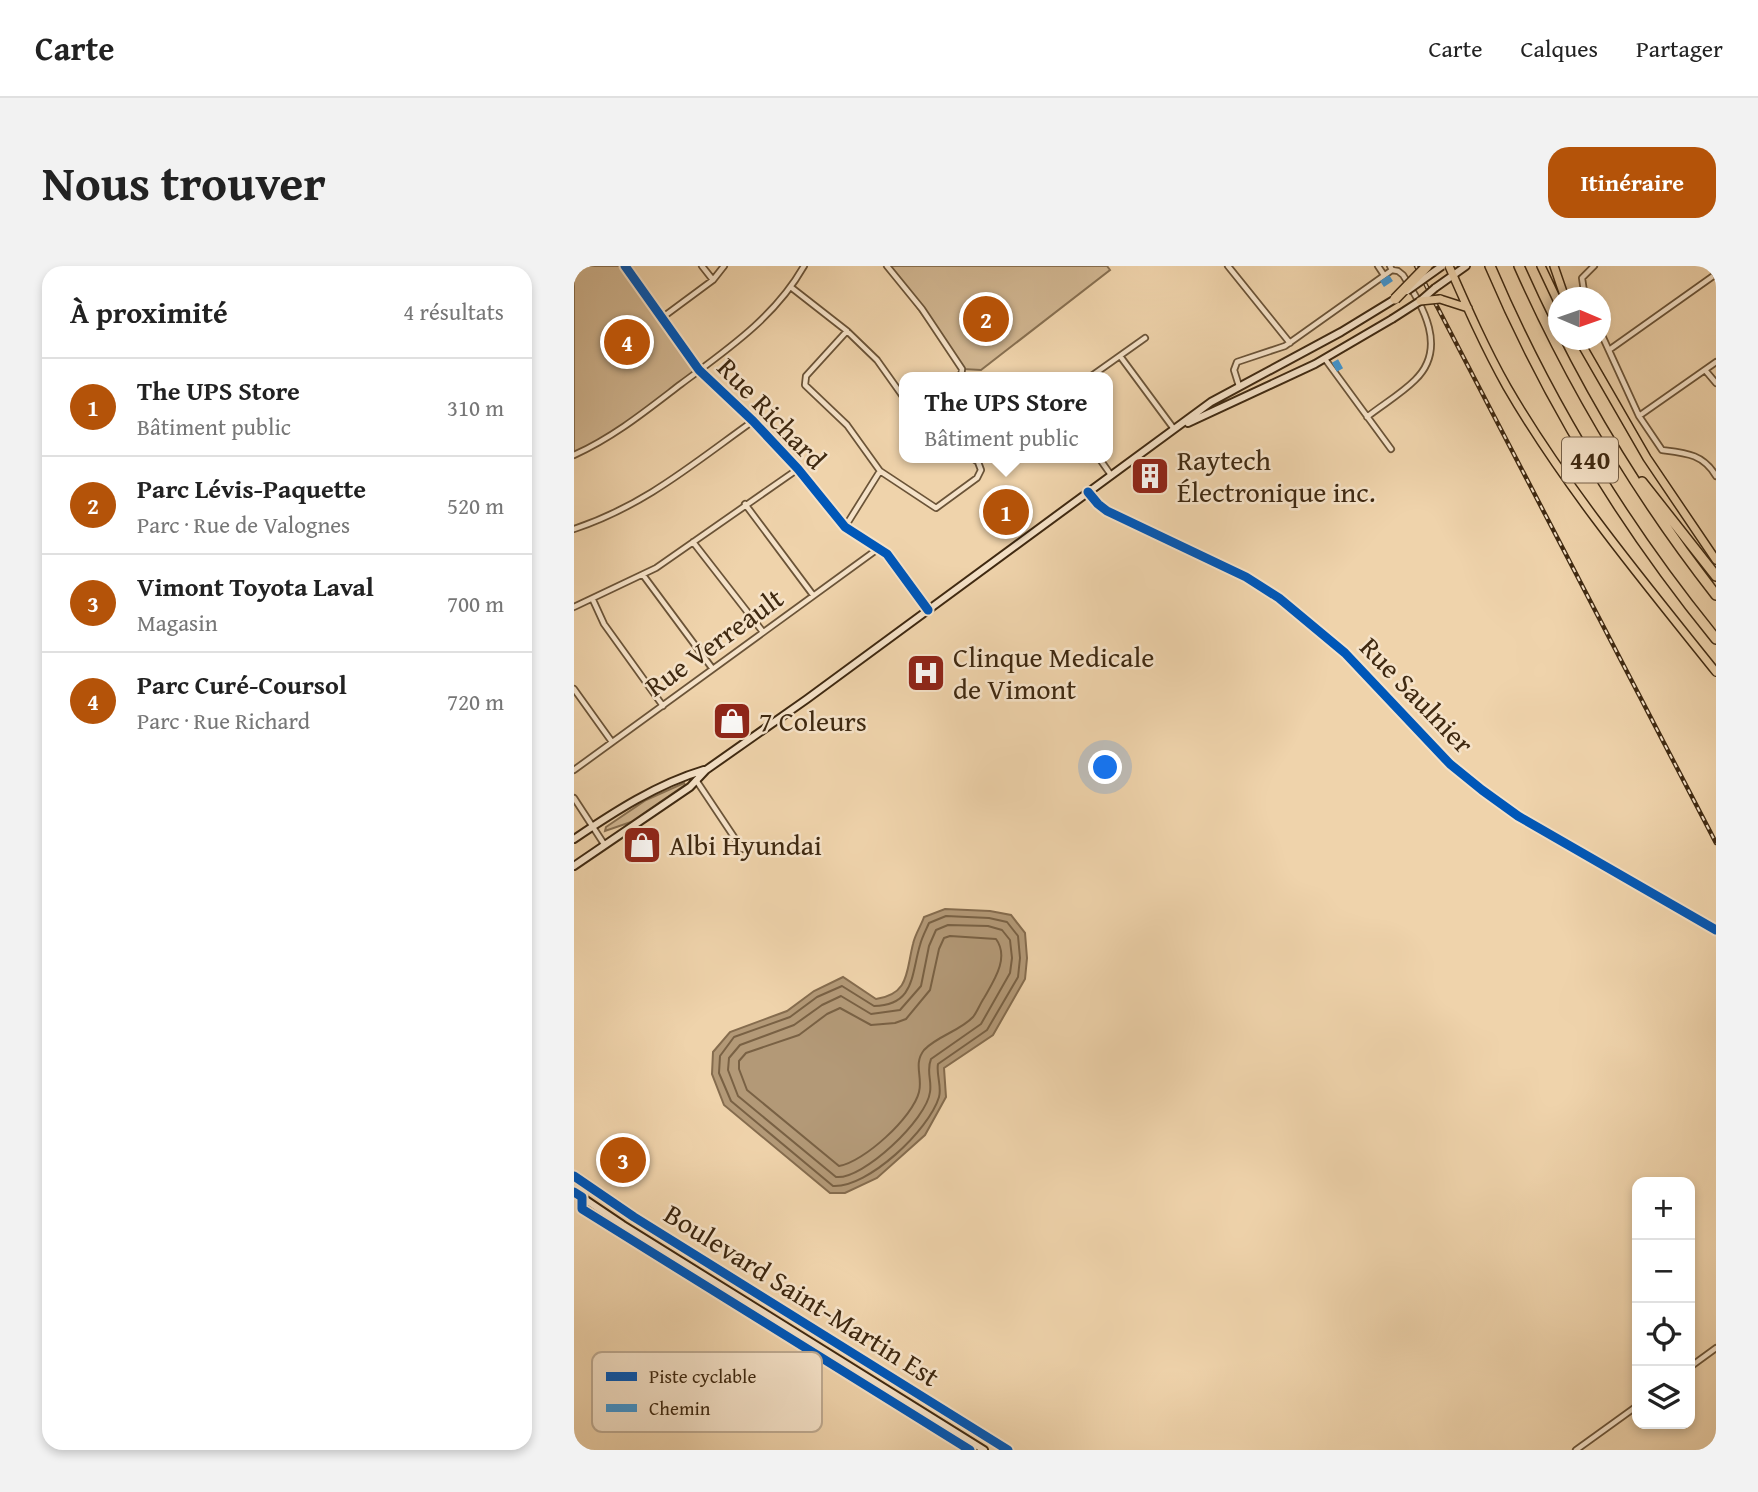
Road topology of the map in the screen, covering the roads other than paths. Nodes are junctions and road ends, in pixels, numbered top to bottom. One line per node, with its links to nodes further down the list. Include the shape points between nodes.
1 (625, 266): 29 (street, Rue Richard)
2 (702, 266): 21 (street)
3 (724, 266): 21 (street)
4 (804, 266): 25 (street)
5 (887, 266): 41 (street, via 922,309)
6 (1228, 266): 32 (street)
7 (1378, 266): 19 (street)
8 (1427, 266): 26 (highway, bridge)
9 (1443, 266): 26 (main road, bridge)
10 (1449, 266): 20 (main road)
11 (1466, 266): 20 (main road)
12 (1490, 266): 74 (highway, 440, via 1541,374 1594,467 1654,558)
13 (1520, 266): 50 (highway, 440, via 1569,369)
14 (1541, 266): 22 (main road)
15 (1554, 266): 23 (main road)
16 (1594, 266): 24 (street, via 1582,278)
17 (1391, 268): 19 (street); 47 (street, via 1402,272 1425,314 1430,351 1416,379)
18 (1716, 274): 33 (street)
19 (1384, 275): 32 (street)
20 (1453, 276): 27 (main road, bridge); 28 (main road)
21 (713, 280): 29 (street)
22 (1552, 287)
23 (1561, 287)
24 (1583, 287)
25 (792, 288): 30 (street); 39 (street, via 745,336)
26 (1395, 299): 44 (main road)
27 (1420, 301): 28 (main road, bridge, via 1445,299); 37 (main road, bridge)
28 (1468, 308): 76 (main road, via 1496,367 1545,447)
29 (663, 317): 39 (street, Rue Richard)
30 (847, 331): 45 (street); 56 (street, via 806,376 805,385 847,425)
31 (1145, 338): 36 (street)
32 (1290, 343): 44 (street, via 1237,362)
33 (1611, 349)
34 (1585, 350): 65 (main road, via 1647,458)
35 (1609, 350): 46 (street)
36 (1119, 356): 42 (street); 49 (street)
37 (1325, 359): 47 (street); 49 (main road)
38 (1716, 362): 40 (street)
39 (699, 370): 48 (street, Rue Richard); 52 (street, via 622,429)
40 (1705, 370): 43 (street); 46 (street)
41 (962, 372)
42 (1097, 372)
43 (1716, 383)
44 (1238, 386): 49 (main road)
45 (899, 390)
46 (1639, 416): 58 (street, via 1662,450 1694,454)
47 (1367, 417): 51 (street)
48 (752, 421): 55 (street, Rue Richard); 62 (street, via 646,497)
49 (1174, 429): 57 (main road)
50 (1612, 445): 67 (highway); 69 (highway, 440)
51 (1391, 449)
52 (574, 455)
53 (978, 463): 56 (street, via 977,478 936,508)
54 (1103, 463): 57 (street)
55 (798, 469): 60 (street); 61 (street, Rue Richard)
56 (880, 471): 61 (street)
57 (1111, 475): 59 (main road)
58 (1716, 476)
59 (1088, 492): 72 (main road); 88 (street, Rue Saulnier, via 1107,511 1279,598 1345,653 1474,785)
60 (745, 505): 63 (street); 68 (street)
61 (845, 527): 64 (street, Rue Richard)
62 (574, 529)
63 (693, 542): 66 (street); 73 (street)
64 (879, 548): 68 (street, Rue Verreault); 72 (street, Rue Richard)
65 (1716, 560)
66 (643, 575): 70 (street); 75 (street)
67 (1716, 576)
68 (813, 595): 73 (street, Rue Verreault)
69 (1716, 595)
70 (593, 600): 71 (street); 78 (street, via 604,624)
71 (574, 607)
72 (928, 610): 81 (main road)
73 (763, 632): 75 (street, Rue Verreault)
74 (1716, 639)
75 (712, 668): 78 (street, Rue Verreault)
76 (1716, 672)
77 (574, 689): 79 (street)
78 (663, 706): 79 (street, Rue Verreault)
79 (612, 743): 80 (street, Rue Verreault)
80 (574, 770)
81 (694, 777): 83 (main road, via 659,788); 85 (main road, via 678,795); 86 (street)
82 (574, 798): 83 (street)
83 (593, 827): 84 (main road); 85 (street)
84 (574, 839)
85 (604, 844): 87 (main road)
86 (742, 849)
87 (574, 866)
88 (1716, 930)
89 (574, 1176): 95 (main road, Boulevard Saint-Martin Est)
90 (574, 1192): 94 (main road, Boulevard Saint-Martin Est)
91 (1716, 1348): 92 (street)
92 (1691, 1366)
93 (1632, 1410): 96 (street)
94 (984, 1450)
95 (1008, 1450)
96 (1576, 1450)

